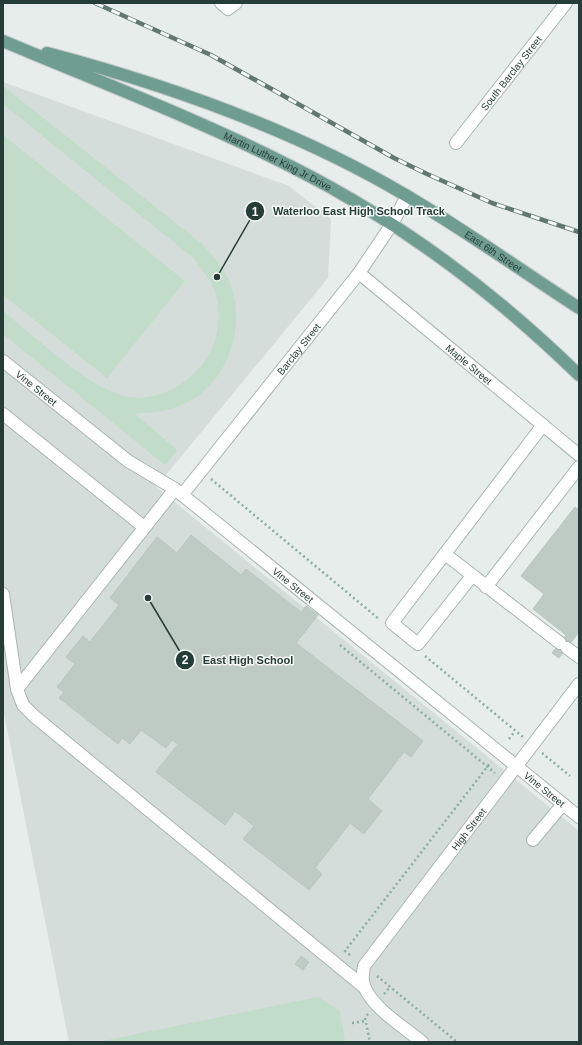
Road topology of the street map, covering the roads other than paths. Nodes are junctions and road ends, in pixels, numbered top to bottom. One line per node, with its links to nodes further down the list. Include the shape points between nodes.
1 (566, 3): 3 (street, South Barclay Street)
2 (3, 41): 4 (main road, Martin Luther King Jr Drive, via 109,69 221,110 308,144); 5 (main road, Martin Luther King Jr Drive, via 254,148 295,168)
3 (456, 143)
4 (407, 196): 5 (street, Barclay Street); 7 (main road, East 6th Street)
5 (392, 224): 6 (street, Barclay Street); 9 (main road, Martin Luther King Jr Drive, via 487,294 547,344)
6 (359, 273): 11 (street, Maple Street); 14 (street, Barclay Street)
7 (579, 308)
8 (3, 360): 14 (street, Vine Street, via 128,461)
9 (579, 376)
10 (3, 414): 15 (street)
11 (543, 425): 12 (street, Maple Street); 16 (street)
12 (579, 455)
13 (579, 467): 18 (street)
14 (178, 492): 15 (street, Barclay Street); 23 (street, Vine Street)
15 (144, 527): 22 (street, Barclay Street)
16 (445, 554): 17 (street); 17 (street, via 392,623 418,644)
17 (472, 576): 18 (street)
18 (486, 586): 20 (street)
19 (3, 594): 22 (street)
20 (579, 657)
21 (579, 684): 23 (street, High Street)
22 (17, 689): 27 (street, via 23,705 34,716)
23 (516, 765): 24 (street, Vine Street); 27 (street, High Street, via 370,957 364,966)
24 (563, 804): 25 (street, Vine Street); 26 (street)
25 (579, 817)
26 (533, 840)
27 (367, 979): 28 (street, via 372,1000)
28 (422, 1042)

